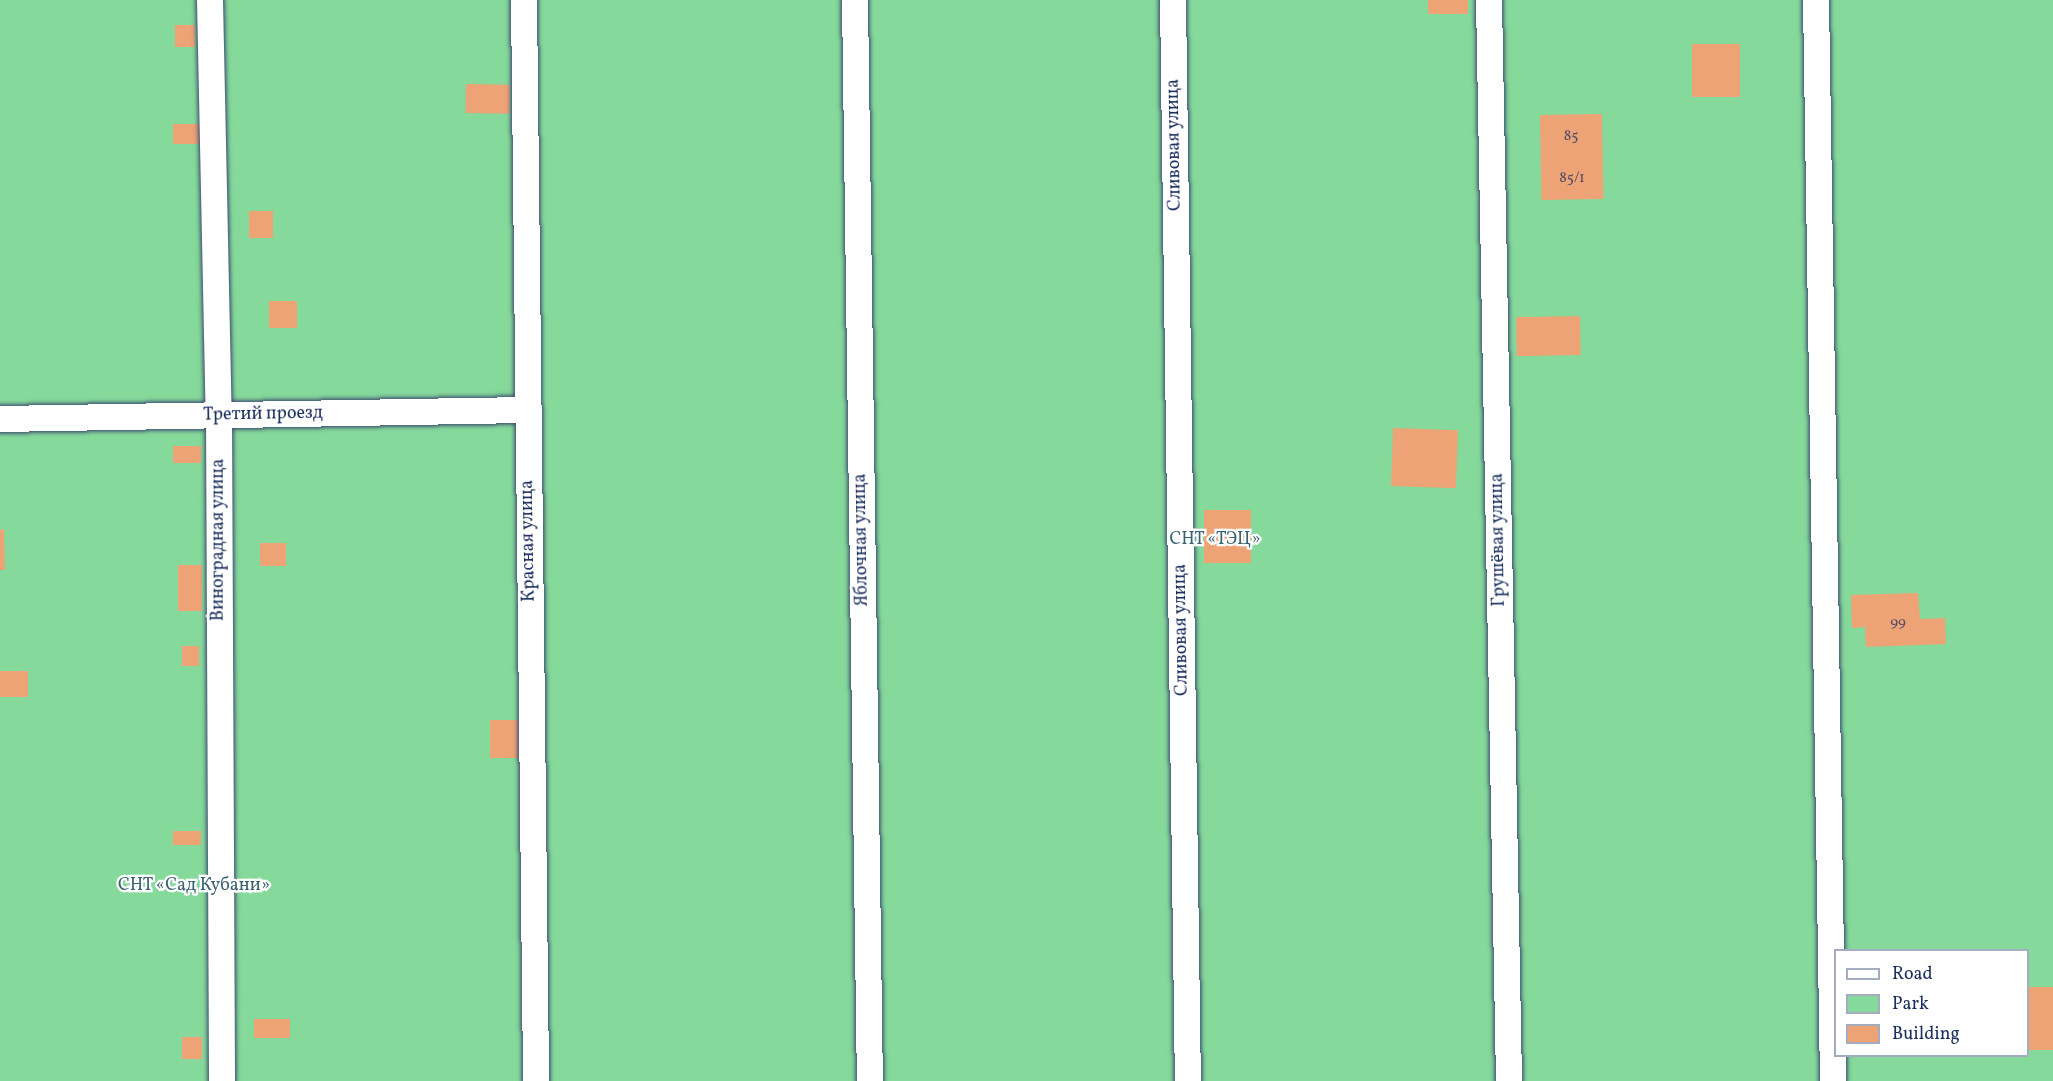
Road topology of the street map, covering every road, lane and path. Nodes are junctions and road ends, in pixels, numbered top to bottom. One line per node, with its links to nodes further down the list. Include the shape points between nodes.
1 (210, 0): 8 (street, Виноградная улица)
2 (524, 0): 7 (street, Красная улица)
3 (855, 0): 12 (street, Яблочная улица)
4 (1173, 0): 13 (street, Сливовая улица)
5 (1489, 0): 14 (street, Грушёвая улица)
6 (1816, 0): 15 (street)
7 (527, 410): 8 (street, Третий проезд); 11 (street, Красная улица)
8 (219, 416): 9 (street, Третий проезд); 10 (street, Виноградная улица)
9 (0, 419)
10 (222, 1081)
11 (536, 1081)
12 (870, 1081)
13 (1188, 1081)
14 (1509, 1081)
15 (1833, 1081)

